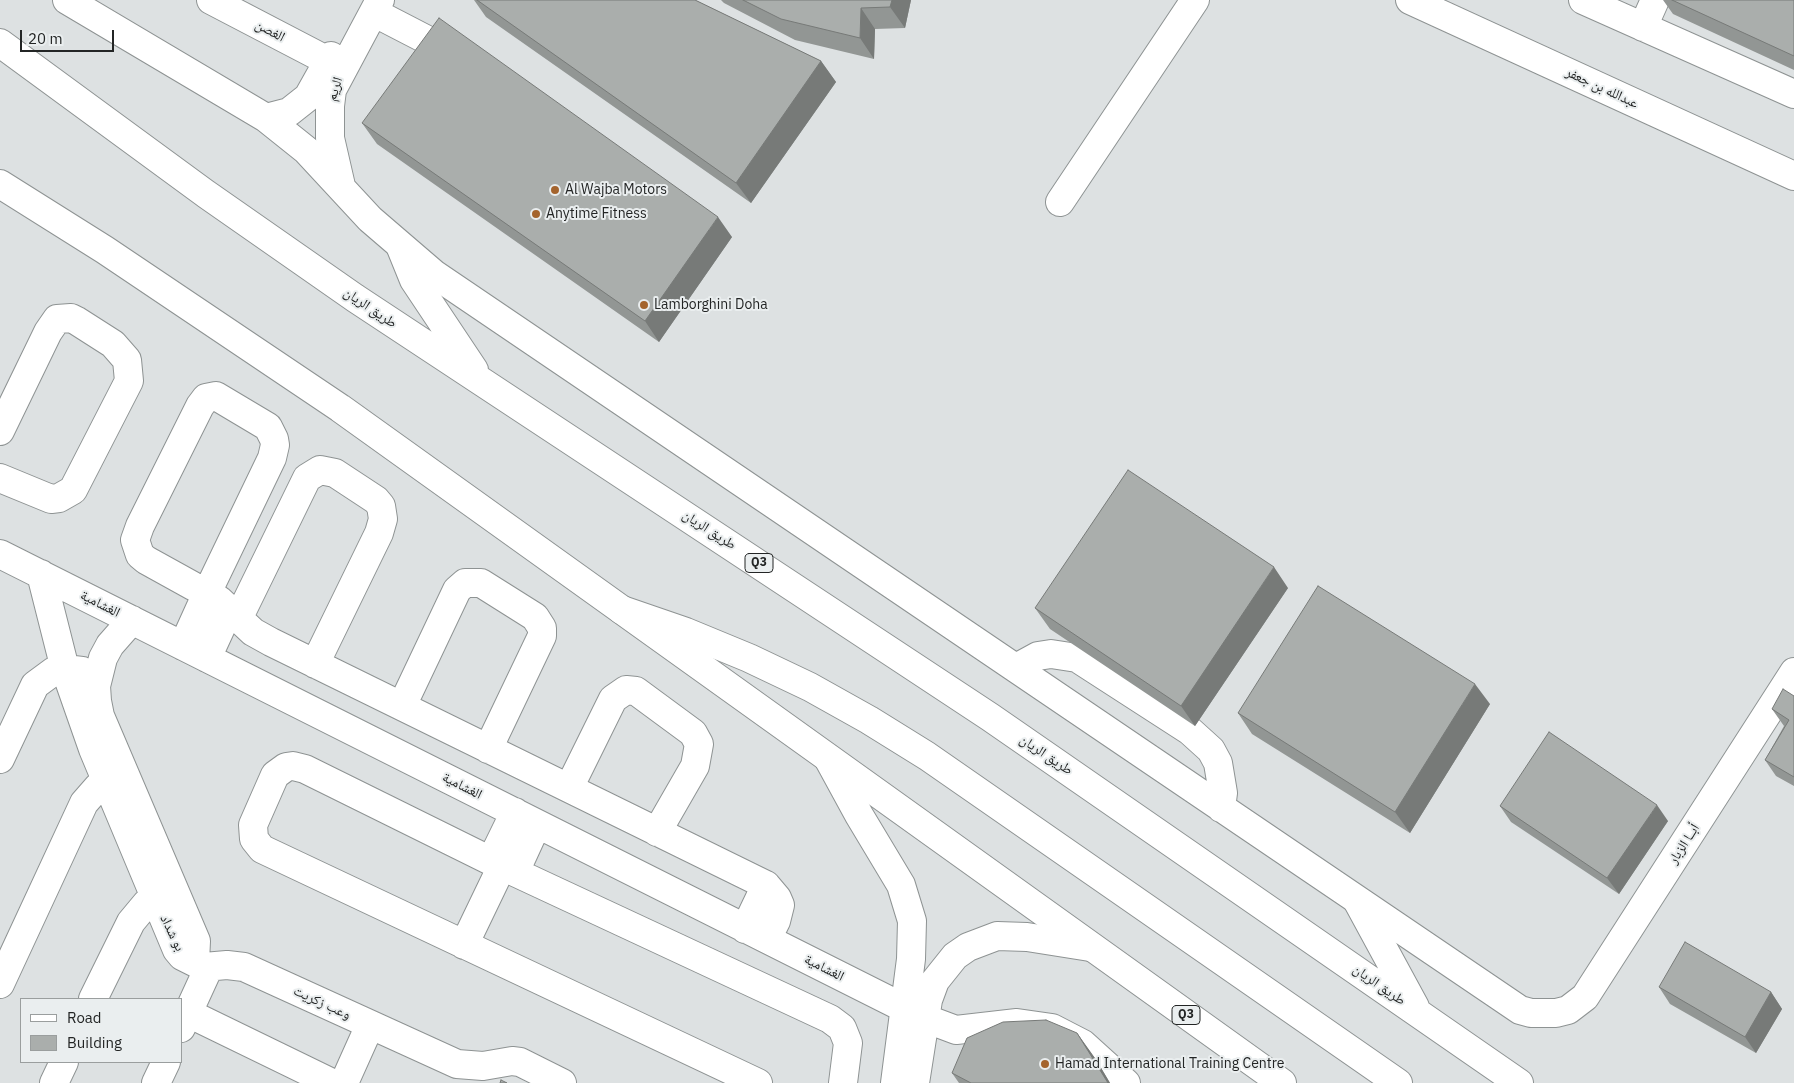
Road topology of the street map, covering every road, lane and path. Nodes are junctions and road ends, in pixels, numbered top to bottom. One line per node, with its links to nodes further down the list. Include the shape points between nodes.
1 (67, 0): 13 (main road)
2 (211, 0): 11 (main road, الغصن)
3 (1195, 0): 17 (main road)
4 (1410, 0): 14 (main road, عبدالله بن جعفر)
5 (1582, 0): 8 (main road)
6 (1655, 0): 8 (main road)
7 (372, 4): 10 (main road); 11 (main road, الريم); 16 (main road, الريم, via 332,90 330,138)
8 (1643, 27): 12 (main road)
9 (0, 43): 19 (main road, طريق الريان / Q3, via 280,247)
10 (433, 43)
11 (328, 61): 13 (main road, الريم, via 308,97 299,106)
12 (1794, 94)
13 (266, 118): 16 (main road, via 306,150)
14 (1794, 176)
15 (0, 184): 25 (main road, Q3, via 105,250 340,408)
16 (342, 187): 18 (main road)
17 (1060, 202)
18 (401, 248): 19 (main road, via 414,280); 31 (main road, via 434,274)
19 (482, 382): 53 (main road, طريق الريان / Q3, via 974,706)
20 (0, 430): 21 (main road, via 57,319 77,321 113,344 127,360 127,386 73,490 60,498 44,498)
21 (0, 478)
22 (0, 554): 23 (main road, الغشامية)
23 (41, 574): 27 (main road, الغشامية); 32 (main road, بو شداد)
24 (207, 593): 24 (main road, via 272,458 275,445 268,427 222,398 211,396 202,402 135,540 140,555); 26 (main road); 28 (main road)
25 (622, 610): 38 (main road, Q3); 72 (main road, via 749,658 869,720 927,756)
26 (234, 612): 29 (main road); 30 (main road, via 258,635); 30 (main road, via 307,478 320,470 335,473 376,500 381,506 383,519)
27 (132, 620): 28 (main road, الغشامية); 33 (main road, بو شداد, via 110,645)
28 (183, 646): 29 (main road, الغشامية)
29 (207, 658): 42 (main road, الغشامية)
30 (315, 664): 35 (main road)
31 (1016, 668): 41 (main road); 41 (main road, via 1038,656 1052,654 1077,658 1190,731 1211,750 1218,764 1224,793)
32 (65, 669): 33 (main road); 37 (main road, via 54,671 35,685); 39 (main road, بو شداد)
33 (98, 672): 39 (main road, بو شداد, via 96,686 100,716)
34 (1794, 672): 46 (main road, أبــا الزبار, via 1592,989 1568,1010 1531,1014 1514,1007)
35 (402, 706): 36 (main road); 36 (main road, via 457,590 465,583 481,583 535,617 542,628 542,636)
36 (488, 749): 40 (main road)
37 (0, 759)
38 (829, 760): 49 (main road, Q3); 54 (main road, via 897,877 908,903 913,940)
39 (116, 778): 45 (main road, بو شداد); 51 (main road, via 90,794 84,803)
40 (569, 788): 43 (main road); 43 (main road, via 613,698 626,690 636,692 693,733 699,744 695,766)
41 (1221, 808): 46 (main road)
42 (526, 818): 44 (main road); 47 (main road, الغشامية)
43 (657, 832): 47 (main road, via 773,891 780,906 776,921)
44 (503, 866): 48 (main road); 48 (main road, via 305,769 286,767 275,775 253,826 254,839 262,849); 67 (main road, via 836,1023 848,1043)
45 (164, 891): 50 (main road, بو شداد, via 177,950 182,956); 52 (main road, via 131,922)
46 (1358, 902): 53 (main road)
47 (756, 934): 54 (main road, الغشامية)
48 (464, 944): 66 (main road)
49 (1090, 948): 54 (main road, via 1012,935 982,940 944,967); 71 (main road, Q3)
50 (202, 965): 55 (main road); 56 (main road, وعب زكريت, via 244,967)
51 (0, 984)
52 (94, 998)
53 (1418, 1012): 73 (main road, طريق الريان / Q3)
54 (914, 1014): 68 (main road); 69 (main road); 70 (main road, الغشامية, via 956,1030 1017,1023 1052,1028 1084,1044)
55 (185, 1020): 62 (main road)
56 (370, 1025): 57 (main road, وعب زكريت); 63 (main road)
57 (445, 1060): 64 (main road, وعب زكريت); 65 (main road, وعب زكريت, via 470,1066 520,1062)
58 (64, 1063): 60 (main road)
59 (166, 1063): 61 (main road)
60 (54, 1083)
61 (156, 1083)
62 (332, 1083)
63 (344, 1083)
64 (466, 1083)
65 (562, 1083)
66 (758, 1083)
67 (843, 1083)
68 (895, 1083)
69 (915, 1083)
70 (1126, 1083)
71 (1282, 1083)
72 (1398, 1083)
73 (1519, 1083)

